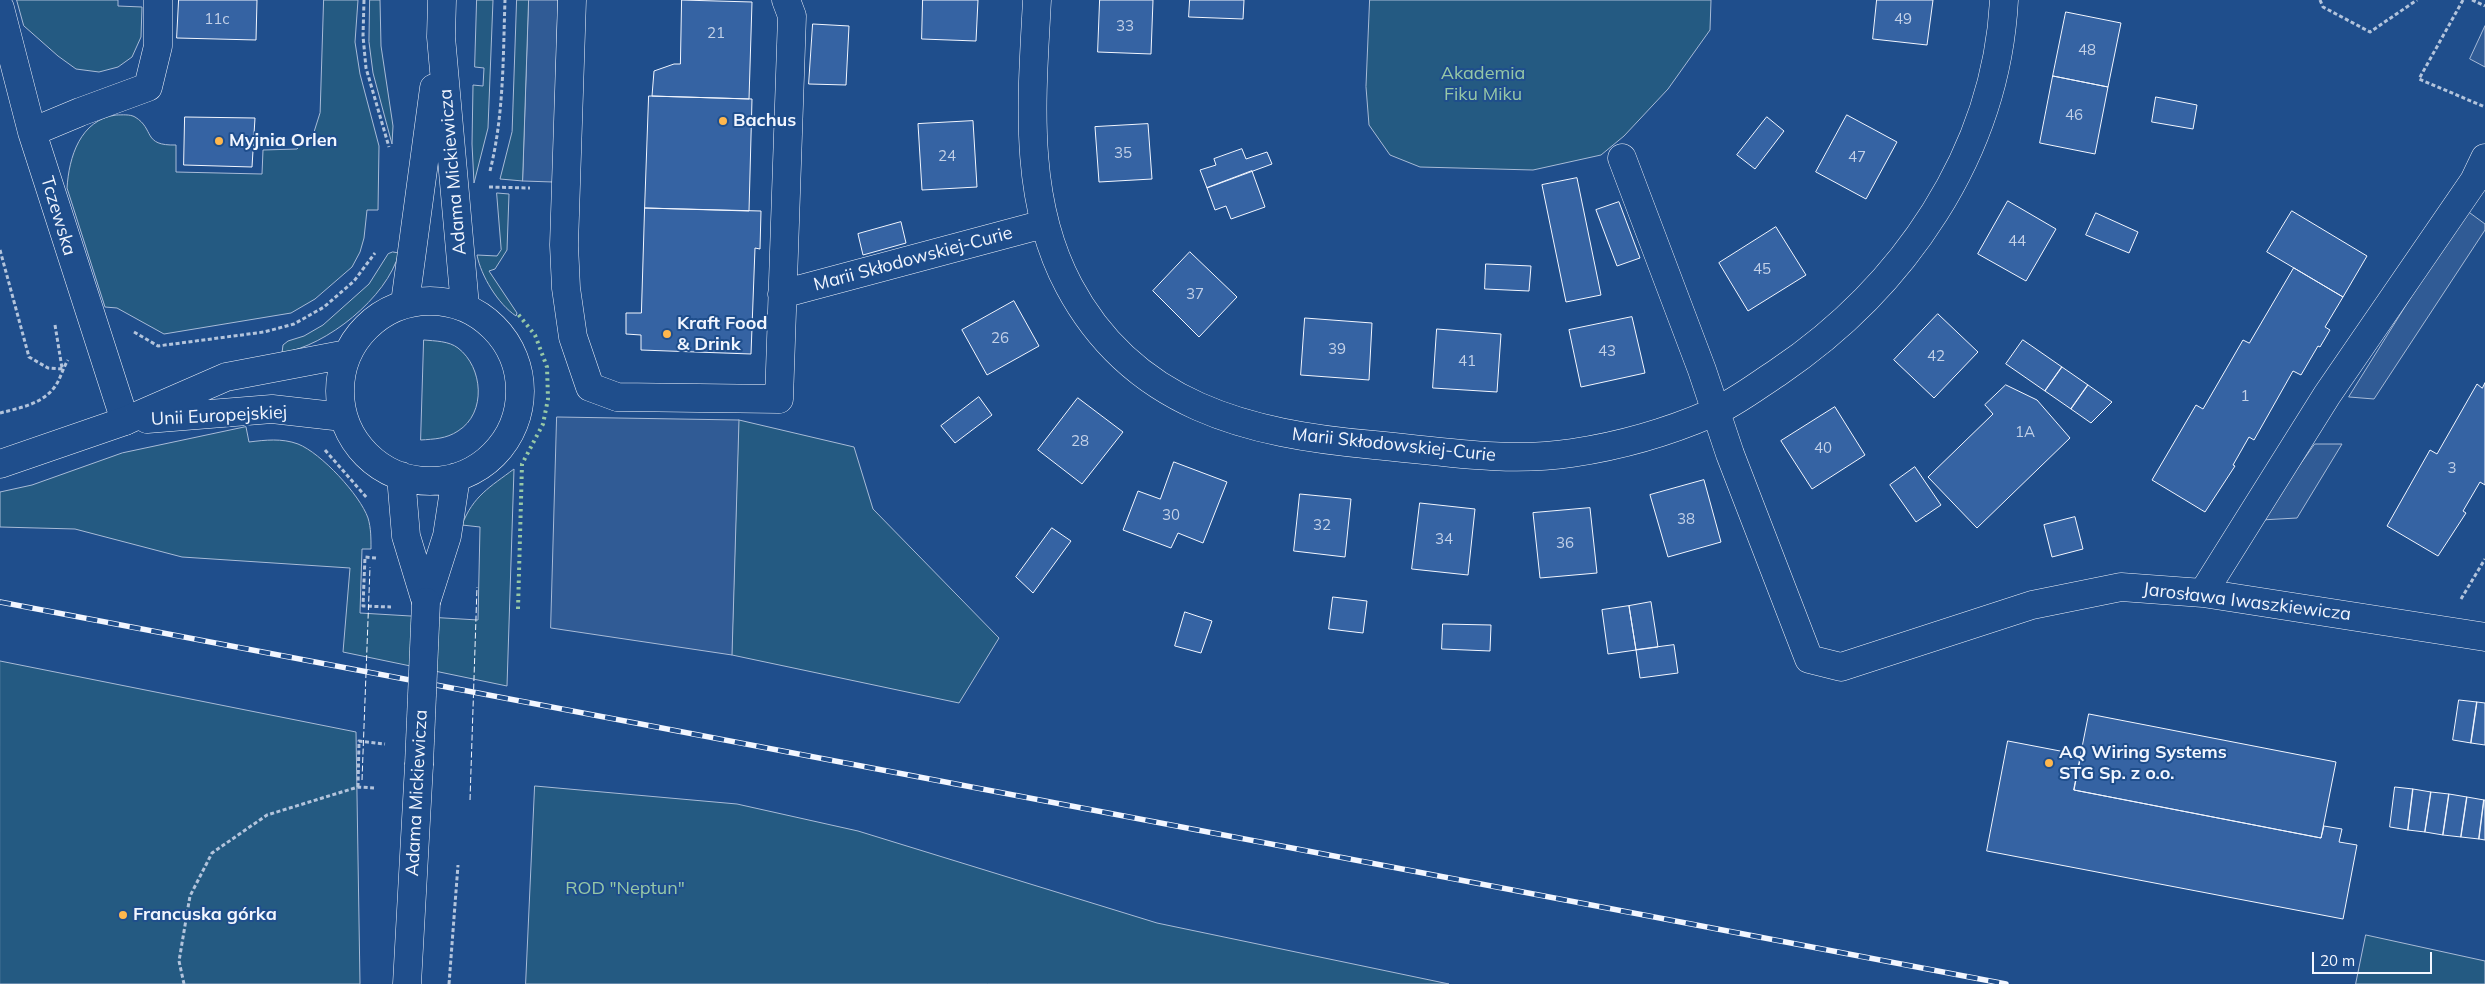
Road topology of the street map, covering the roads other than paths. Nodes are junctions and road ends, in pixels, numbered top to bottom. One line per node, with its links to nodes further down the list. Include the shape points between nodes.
1 (158, 0): 9 (street, via 158,46 148,87)
2 (442, 0): 8 (street, Adama Mickiewicza)
3 (572, 0): 13 (street, via 564,245 573,337 590,387 617,396 779,399)
4 (786, 0): 13 (street, via 792,16)
5 (1037, 0): 12 (street, Marii Skłodowskiej-Curie, via 1033,140)
6 (2004, 0): 17 (street, Marii Skłodowskiej-Curie, via 1995,71 1985,109 1972,143 1933,218 1902,260 1844,322 1804,354)
7 (0, 8): 9 (street, Tczewska)
8 (441, 37): 14 (street, Adama Mickiewicza); 15 (street, Adama Mickiewicza)
9 (32, 132): 19 (street, Tczewska)
10 (1622, 158): 17 (street)
11 (2485, 158): 23 (street, via 2474,182 2327,395)
12 (1044, 224): 13 (street, Marii Skłodowskiej-Curie); 17 (street, Marii Skłodowskiej-Curie, via 1069,286 1100,332 1124,358 1176,396 1210,413 1239,422 1318,440 1499,457 1534,457 1608,447)
13 (782, 294)
14 (405, 303): 15 (street, via 435,300); 16 (street, via 370,322)
15 (465, 306): 22 (street, via 488,321 506,342 517,367 520,395 515,422 501,446 481,465)
16 (347, 354): 18 (street, via 339,385); 19 (street, Unii Europejskiej, via 226,377)
17 (1715, 412): 23 (street, Jarosława Iwaszkiewicza, via 1809,659 1841,667 2032,604 2121,587)
18 (343, 417): 19 (street, Unii Europejskiej, via 272,409); 21 (street, via 364,454)
19 (125, 421): 20 (street, Unii Europejskiej)
20 (0, 464)
21 (401, 476): 22 (street, via 428,481); 24 (street, Adama Mickiewicza, via 406,536)
22 (456, 477): 24 (street, Adama Mickiewicza, via 447,536)
23 (2203, 593): 25 (street, Jarosława Iwaszkiewicza)
24 (426, 602): 26 (street, Adama Mickiewicza, bridge)
25 (2485, 637)
26 (407, 984)

